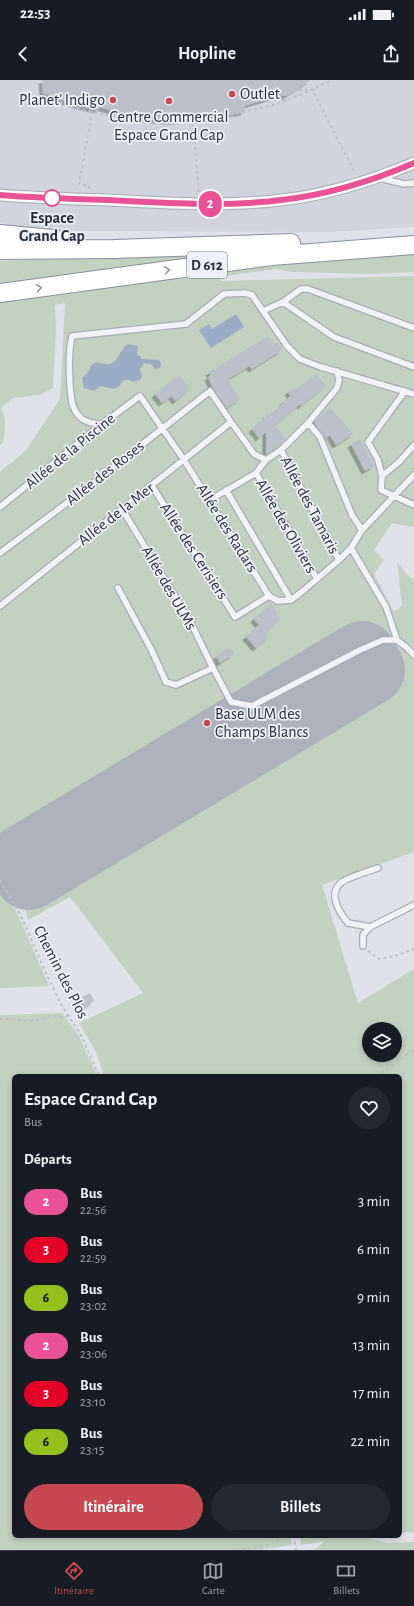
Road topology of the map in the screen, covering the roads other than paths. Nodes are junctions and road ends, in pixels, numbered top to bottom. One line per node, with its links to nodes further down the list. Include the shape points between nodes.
1 (414, 163): 2 (street)
2 (377, 177): 3 (lane, via 404,184); 4 (street, via 313,195 242,204)
3 (414, 183)
4 (0, 195)
5 (0, 234): 7 (highway, D 612, via 83,241)
6 (414, 239): 7 (highway, D 612)
7 (265, 244): 9 (highway, D 612)
8 (414, 245): 10 (highway, D 612, one-way to 8, via 272,256)
9 (0, 250)
10 (0, 293)
11 (283, 302): 12 (lane); 13 (lane, via 301,289 308,289); 14 (lane, via 334,337)
12 (263, 310): 15 (lane, via 287,346 300,359); 21 (lane, via 252,295 224,294 186,324 72,336 69,349 72,403 82,419)
13 (414, 328)
14 (414, 367)
15 (337, 372): 16 (lane); 20 (lane, via 337,388)
16 (405, 391): 17 (lane); 29 (lane, via 368,442 378,460)
17 (414, 394)
18 (140, 396): 21 (lane, Allée de la Piscine); 22 (lane, Allée des Radars)
19 (231, 422): 22 (lane, Allée des Roses, via 210,391); 25 (lane, Allée de la Mer); 26 (lane, via 254,454)
20 (308, 423): 24 (lane); 37 (lane, via 320,437 352,515)
21 (102, 424): 35 (lane, Allée de la Piscine)
22 (162, 428): 25 (lane, Allée des Radars); 39 (lane, Allée des Roses)
23 (414, 445): 29 (lane)
24 (281, 450): 26 (lane); 40 (lane, Allée des Tamaris)
25 (184, 460): 30 (lane, Allée de la Mer); 33 (lane, Allée des Radars)
26 (266, 460): 27 (lane)
27 (256, 473): 31 (lane); 41 (lane, Allée des Oliviers)
28 (414, 474): 32 (lane)
29 (382, 476): 32 (lane, via 381,490)
30 (152, 486): 36 (lane, Allée de la Mer); 43 (lane, Allée des Cerisiers, via 236,617)
31 (226, 490): 33 (lane); 44 (lane)
32 (394, 496): 34 (lane); 37 (lane)
33 (210, 500): 43 (lane, Allée des Radars)
34 (414, 505)
35 (0, 507)
36 (122, 509): 45 (lane, Allée de la Mer); 48 (lane, Allée des ULMs, via 190,621)
37 (362, 530): 38 (lane)
38 (351, 548): 40 (lane); 46 (lane, via 386,607)
39 (0, 553)
40 (339, 560): 41 (lane)
41 (317, 579): 44 (lane)
42 (118, 588): 48 (lane, via 166,682 176,685)
43 (269, 596): 44 (lane, via 278,601)
44 (290, 600)
45 (0, 606)
46 (397, 640): 47 (lane); 48 (lane, Allée des ULMs, via 383,640 360,650 252,706 231,702)
47 (414, 655)
48 (213, 668)
49 (378, 868): 51 (lane, via 342,882 335,901 339,912 348,923)
50 (414, 905): 51 (lane)
51 (370, 927): 52 (lane, via 363,935)
52 (363, 946)

